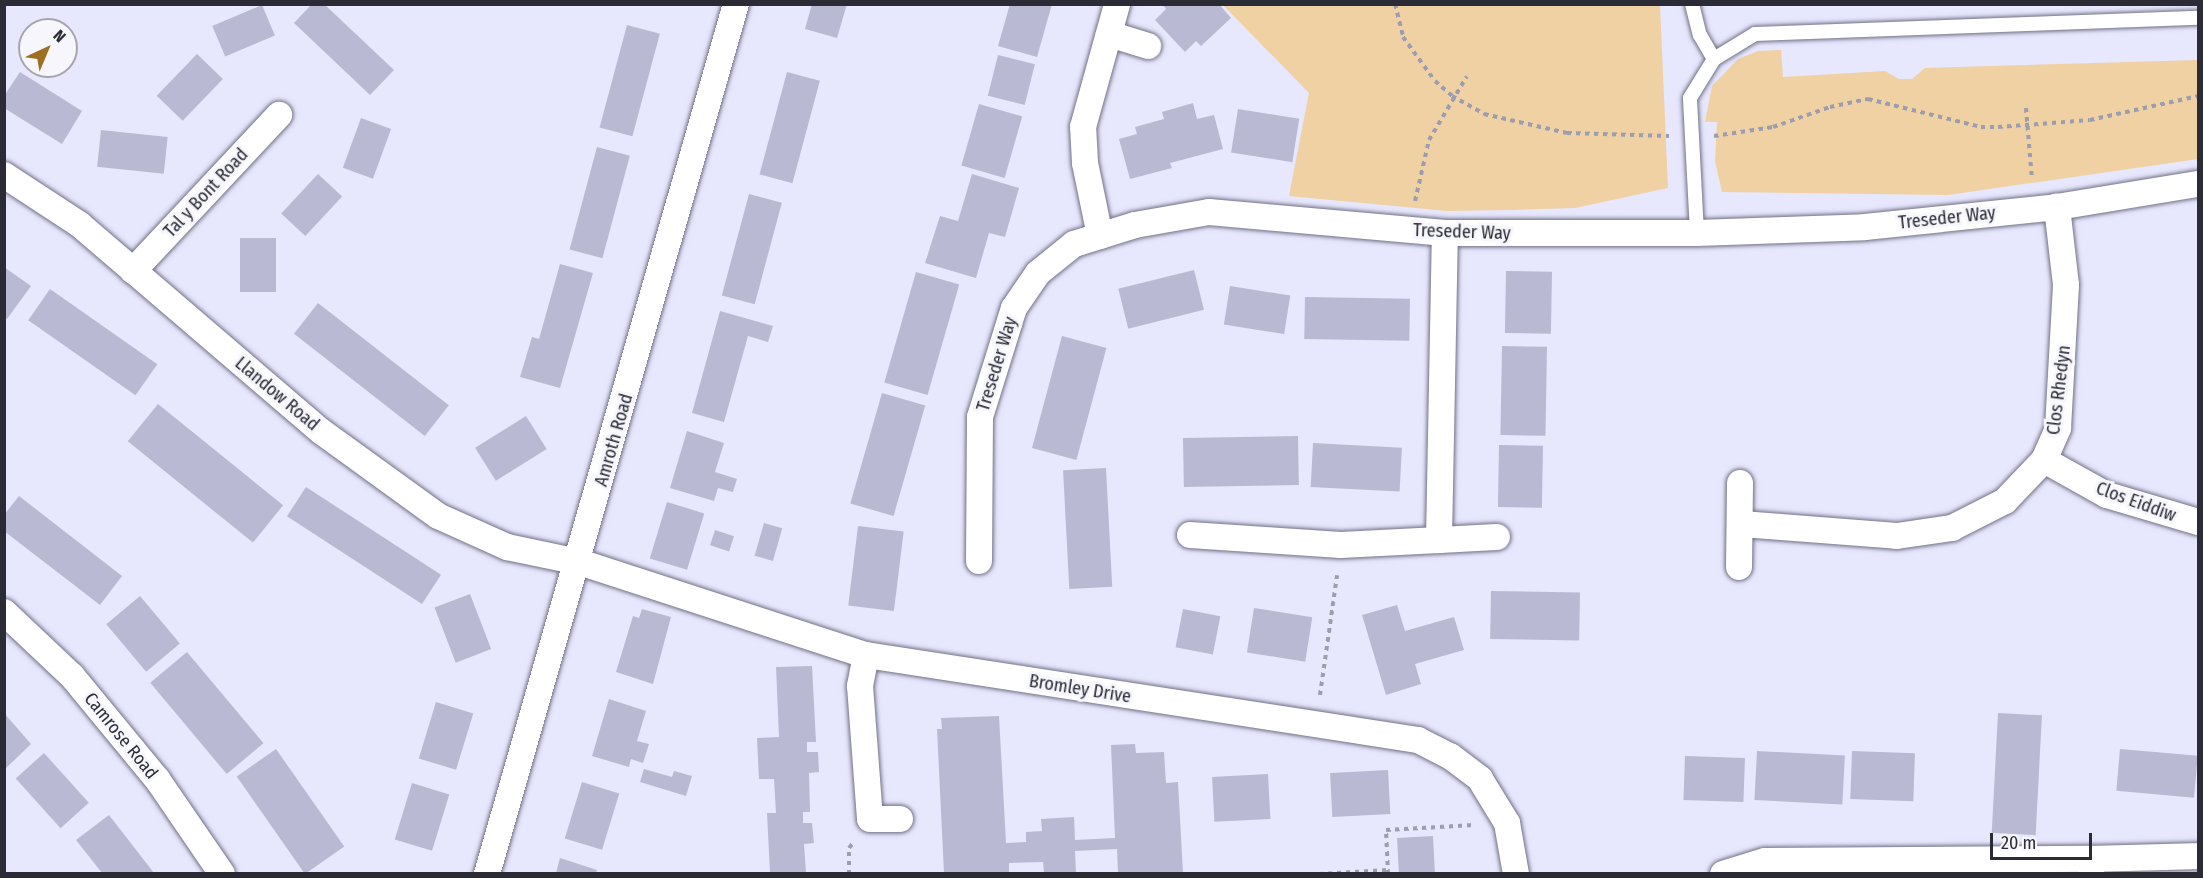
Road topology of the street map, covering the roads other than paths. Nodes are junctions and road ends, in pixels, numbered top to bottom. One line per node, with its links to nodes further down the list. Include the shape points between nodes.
1 (736, 4): 24 (street, Amroth Road)
2 (1117, 4): 5 (street)
3 (1692, 4): 7 (lane, via 1700,35)
4 (2199, 18): 7 (lane, via 1755,34)
5 (1109, 34): 6 (street); 14 (street, via 1083,127 1088,184)
6 (1148, 46)
7 (1714, 59): 13 (lane, via 1690,98)
8 (279, 115): 15 (street, Tal y Bont Road)
9 (4, 175): 15 (street, Llandow Road, via 79,224)
10 (2199, 184): 11 (street, Treseder Way)
11 (2057, 207): 13 (street, Treseder Way, via 1865,227); 16 (street, Clos Rhedyn, via 2066,285 2065,356 2058,428)
12 (1444, 233): 13 (street, Treseder Way); 14 (street, Treseder Way, via 1209,212); 22 (street)
13 (1697, 233)
14 (1100, 236): 23 (street, Treseder Way, via 1074,244 1038,273 1014,308 980,417)
15 (133, 271): 24 (street, Llandow Road, via 322,432 438,516 507,547)
16 (2044, 460): 18 (street, Clos Eiddiw, via 2107,495); 19 (street, Clos Rhedyn, via 2005,501 1952,528 1897,536)
17 (1740, 483): 19 (street)
18 (2199, 522)
19 (1742, 524): 25 (street)
20 (1190, 535): 22 (street, via 1341,545)
21 (1497, 537): 22 (street)
22 (1438, 540)
23 (979, 561)
24 (579, 562): 27 (street, Bromley Drive); 32 (street, Amroth Road)
25 (1739, 567)
26 (4, 612): 31 (street, Camrose Road, via 72,676 157,779)
27 (866, 655): 28 (street, via 860,686 870,819); 33 (street, Bromley Drive, via 1418,740 1450,756 1480,779 1508,823)
28 (900, 819)
29 (2199, 856): 30 (street)
30 (2092, 866): 34 (street, via 1765,861)
31 (222, 873)
32 (488, 873)
33 (1516, 873)
34 (1723, 873)

